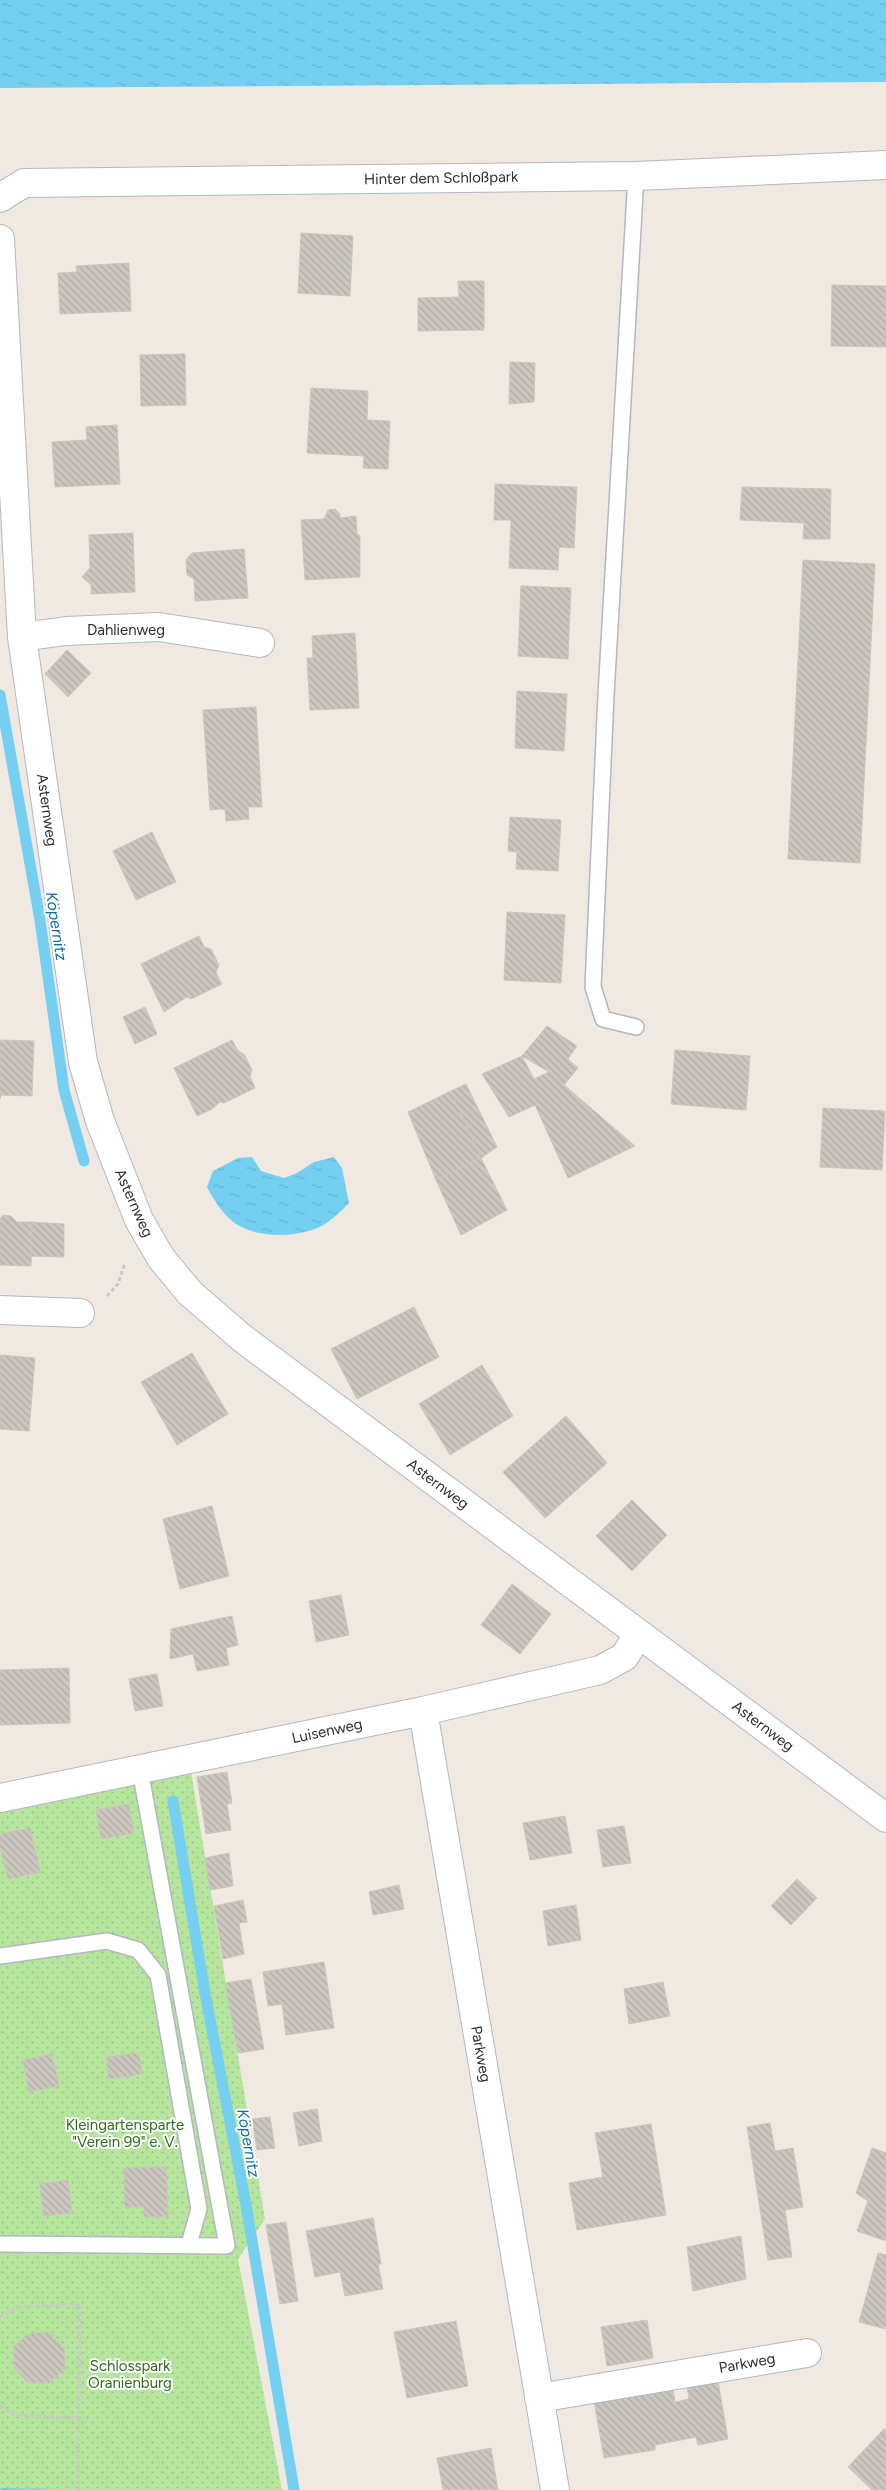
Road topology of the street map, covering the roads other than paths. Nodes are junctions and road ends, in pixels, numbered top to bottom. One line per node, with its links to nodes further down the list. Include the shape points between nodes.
1 (886, 165): 2 (street, Hinter dem Schloßpark)
2 (636, 176): 3 (street, Hinter dem Schloßpark, via 24,183); 7 (lane, via 593,987 603,1019)
3 (0, 198)
4 (0, 239): 5 (street, Asternweg)
5 (22, 637): 6 (street, Dahlienweg, via 66,631 159,627); 10 (street, Asternweg, via 84,1062 100,1121 139,1220 160,1258 190,1293 242,1338)
6 (260, 643)
7 (636, 1027)
8 (0, 1310): 9 (street)
9 (80, 1313)
10 (639, 1634): 11 (street, Luisenweg, via 624,1657 600,1670); 14 (street, Asternweg)
11 (423, 1711): 12 (street, Luisenweg); 19 (street, Parkweg)
12 (140, 1770): 13 (street, Luisenweg); 17 (lane, via 227,2246)
13 (0, 1798)
14 (886, 1818)
15 (0, 1956): 17 (lane, via 107,1941 138,1950 158,1975 199,2209)
16 (0, 2244): 17 (lane)
17 (189, 2244)
18 (806, 2353): 19 (street, Parkweg)
19 (539, 2398): 20 (street, Parkweg)
20 (555, 2490)

